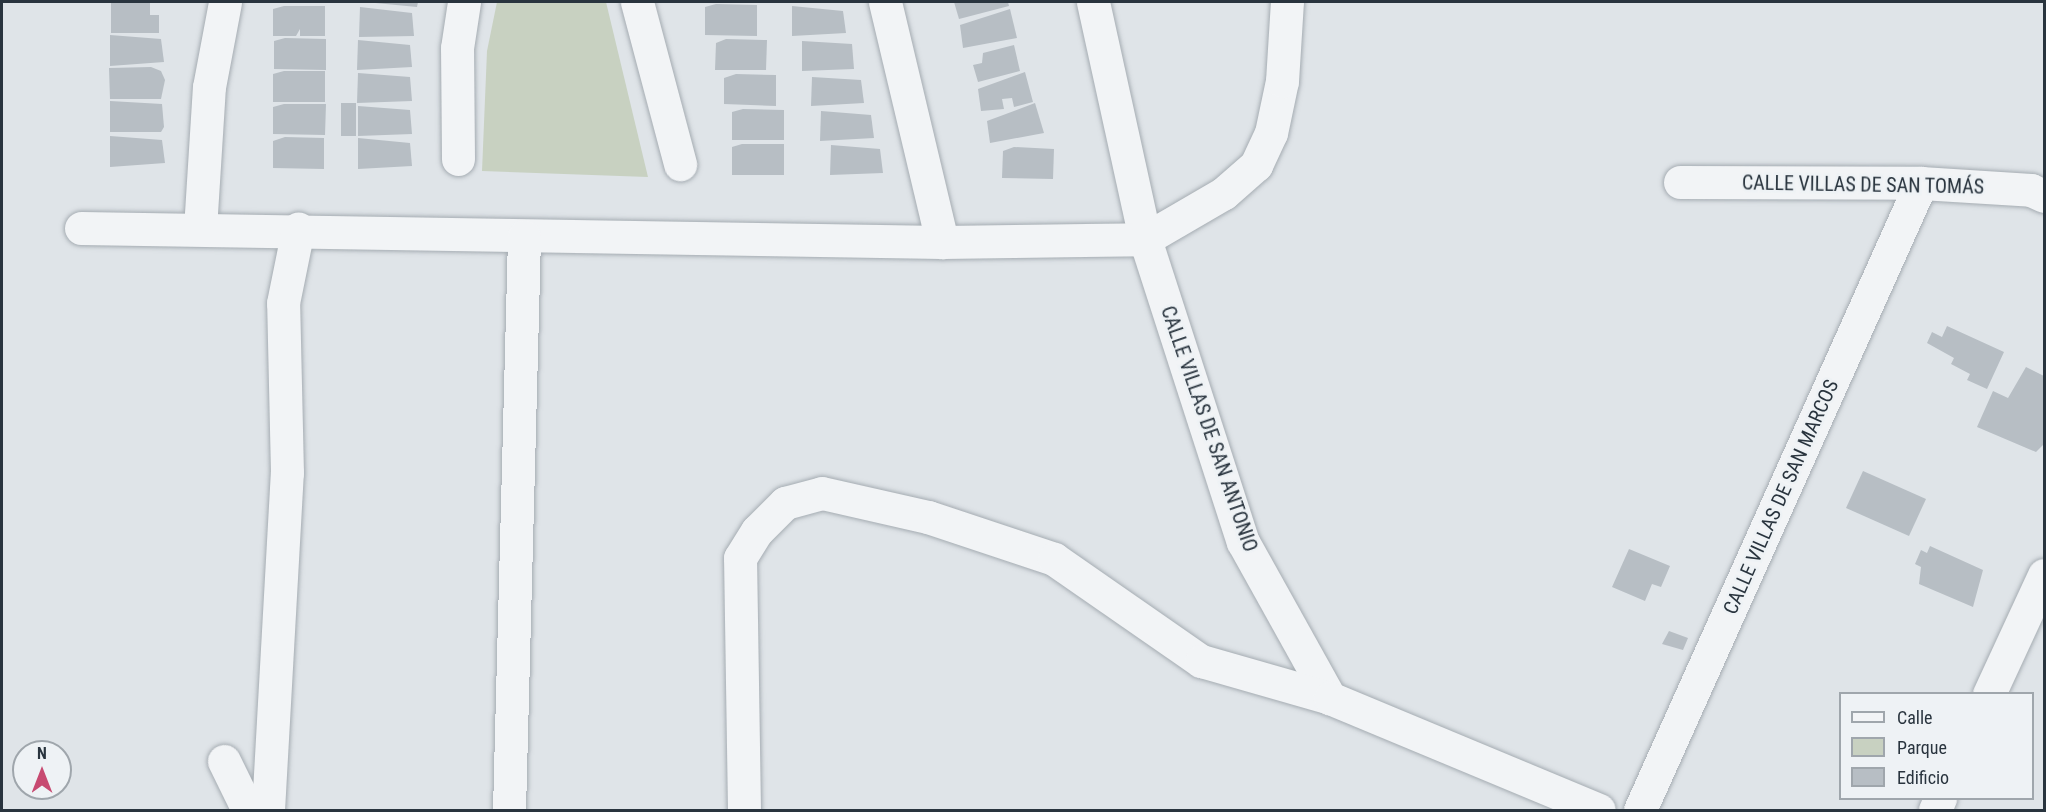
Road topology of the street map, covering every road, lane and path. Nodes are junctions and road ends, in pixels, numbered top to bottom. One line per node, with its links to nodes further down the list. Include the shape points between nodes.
1 (225, 2): 13 (street, via 209,87)
2 (464, 2): 7 (street, via 457,48)
3 (637, 2): 8 (street)
4 (885, 2): 17 (street)
5 (1093, 2): 16 (street, CALLE VILLAS DE SAN ANTONIO)
6 (1287, 2): 16 (street, via 1282,81 1271,133 1256,165 1224,193)
7 (459, 159)
8 (680, 164)
9 (1680, 182): 10 (street, CALLE VILLAS DE SAN TOMÁS)
10 (1921, 183): 11 (street, CALLE VILLAS DE SAN TOMÁS, via 2031,190); 27 (street, CALLE VILLAS DE SAN MARCOS)
11 (2044, 196)
12 (81, 228): 13 (street)
13 (200, 229): 14 (street)
14 (298, 229): 15 (street); 23 (street, via 283,303 287,473)
15 (524, 236): 17 (street); 24 (street)
16 (1145, 239): 17 (street); 20 (street, CALLE VILLAS DE SAN ANTONIO, via 1243,542)
17 (942, 242)
18 (2044, 575): 19 (street)
19 (1989, 692)
20 (1330, 698): 25 (street, via 1201,661 1168,644 1054,560 928,517 822,493 784,503 757,531 740,558); 26 (street)
21 (224, 761): 22 (street)
22 (248, 810)
23 (268, 810)
24 (509, 810)
25 (744, 810)
26 (1599, 810)
27 (1640, 810)

